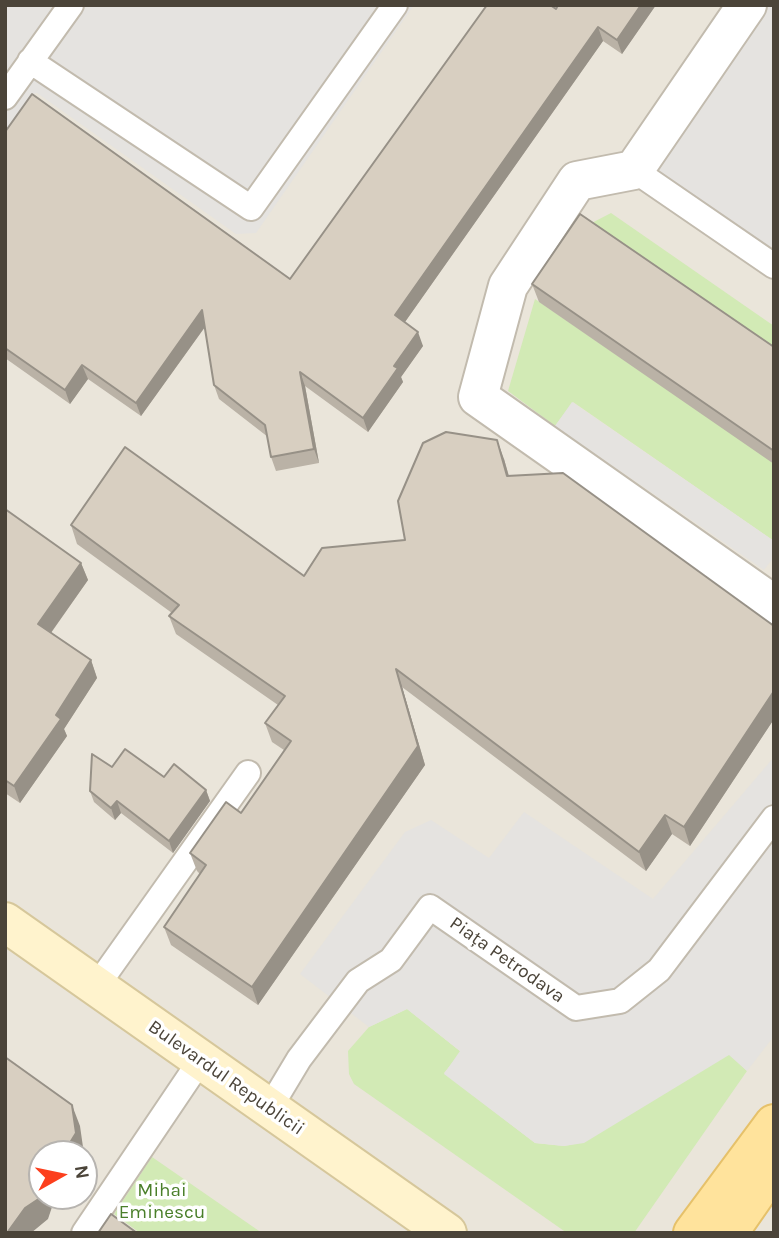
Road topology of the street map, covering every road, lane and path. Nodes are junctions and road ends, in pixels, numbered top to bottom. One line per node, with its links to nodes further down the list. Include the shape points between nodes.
1 (71, 5): 4 (lane)
2 (395, 5): 4 (lane, via 251,208)
3 (747, 5): 6 (street)
4 (30, 61): 5 (lane)
5 (5, 97)
6 (634, 170): 7 (lane); 8 (street, via 577,181 508,286 478,397)
7 (774, 266)
8 (774, 605)
9 (248, 773): 12 (lane)
10 (774, 818): 14 (lane, Piața Petrodava, via 659,970 620,1002 576,1007 430,907 391,960 358,981 299,1059)
11 (5, 922): 12 (main road, Bulevardul Republicii)
12 (96, 987): 13 (main road, Bulevardul Republicii)
13 (200, 1061): 14 (main road, Bulevardul Republicii); 17 (lane)
14 (269, 1109): 18 (main road, Bulevardul Republicii)
15 (774, 1124): 19 (main road)
16 (774, 1167): 20 (main road)
17 (84, 1233)
18 (447, 1233)
19 (693, 1233)
20 (728, 1233)

